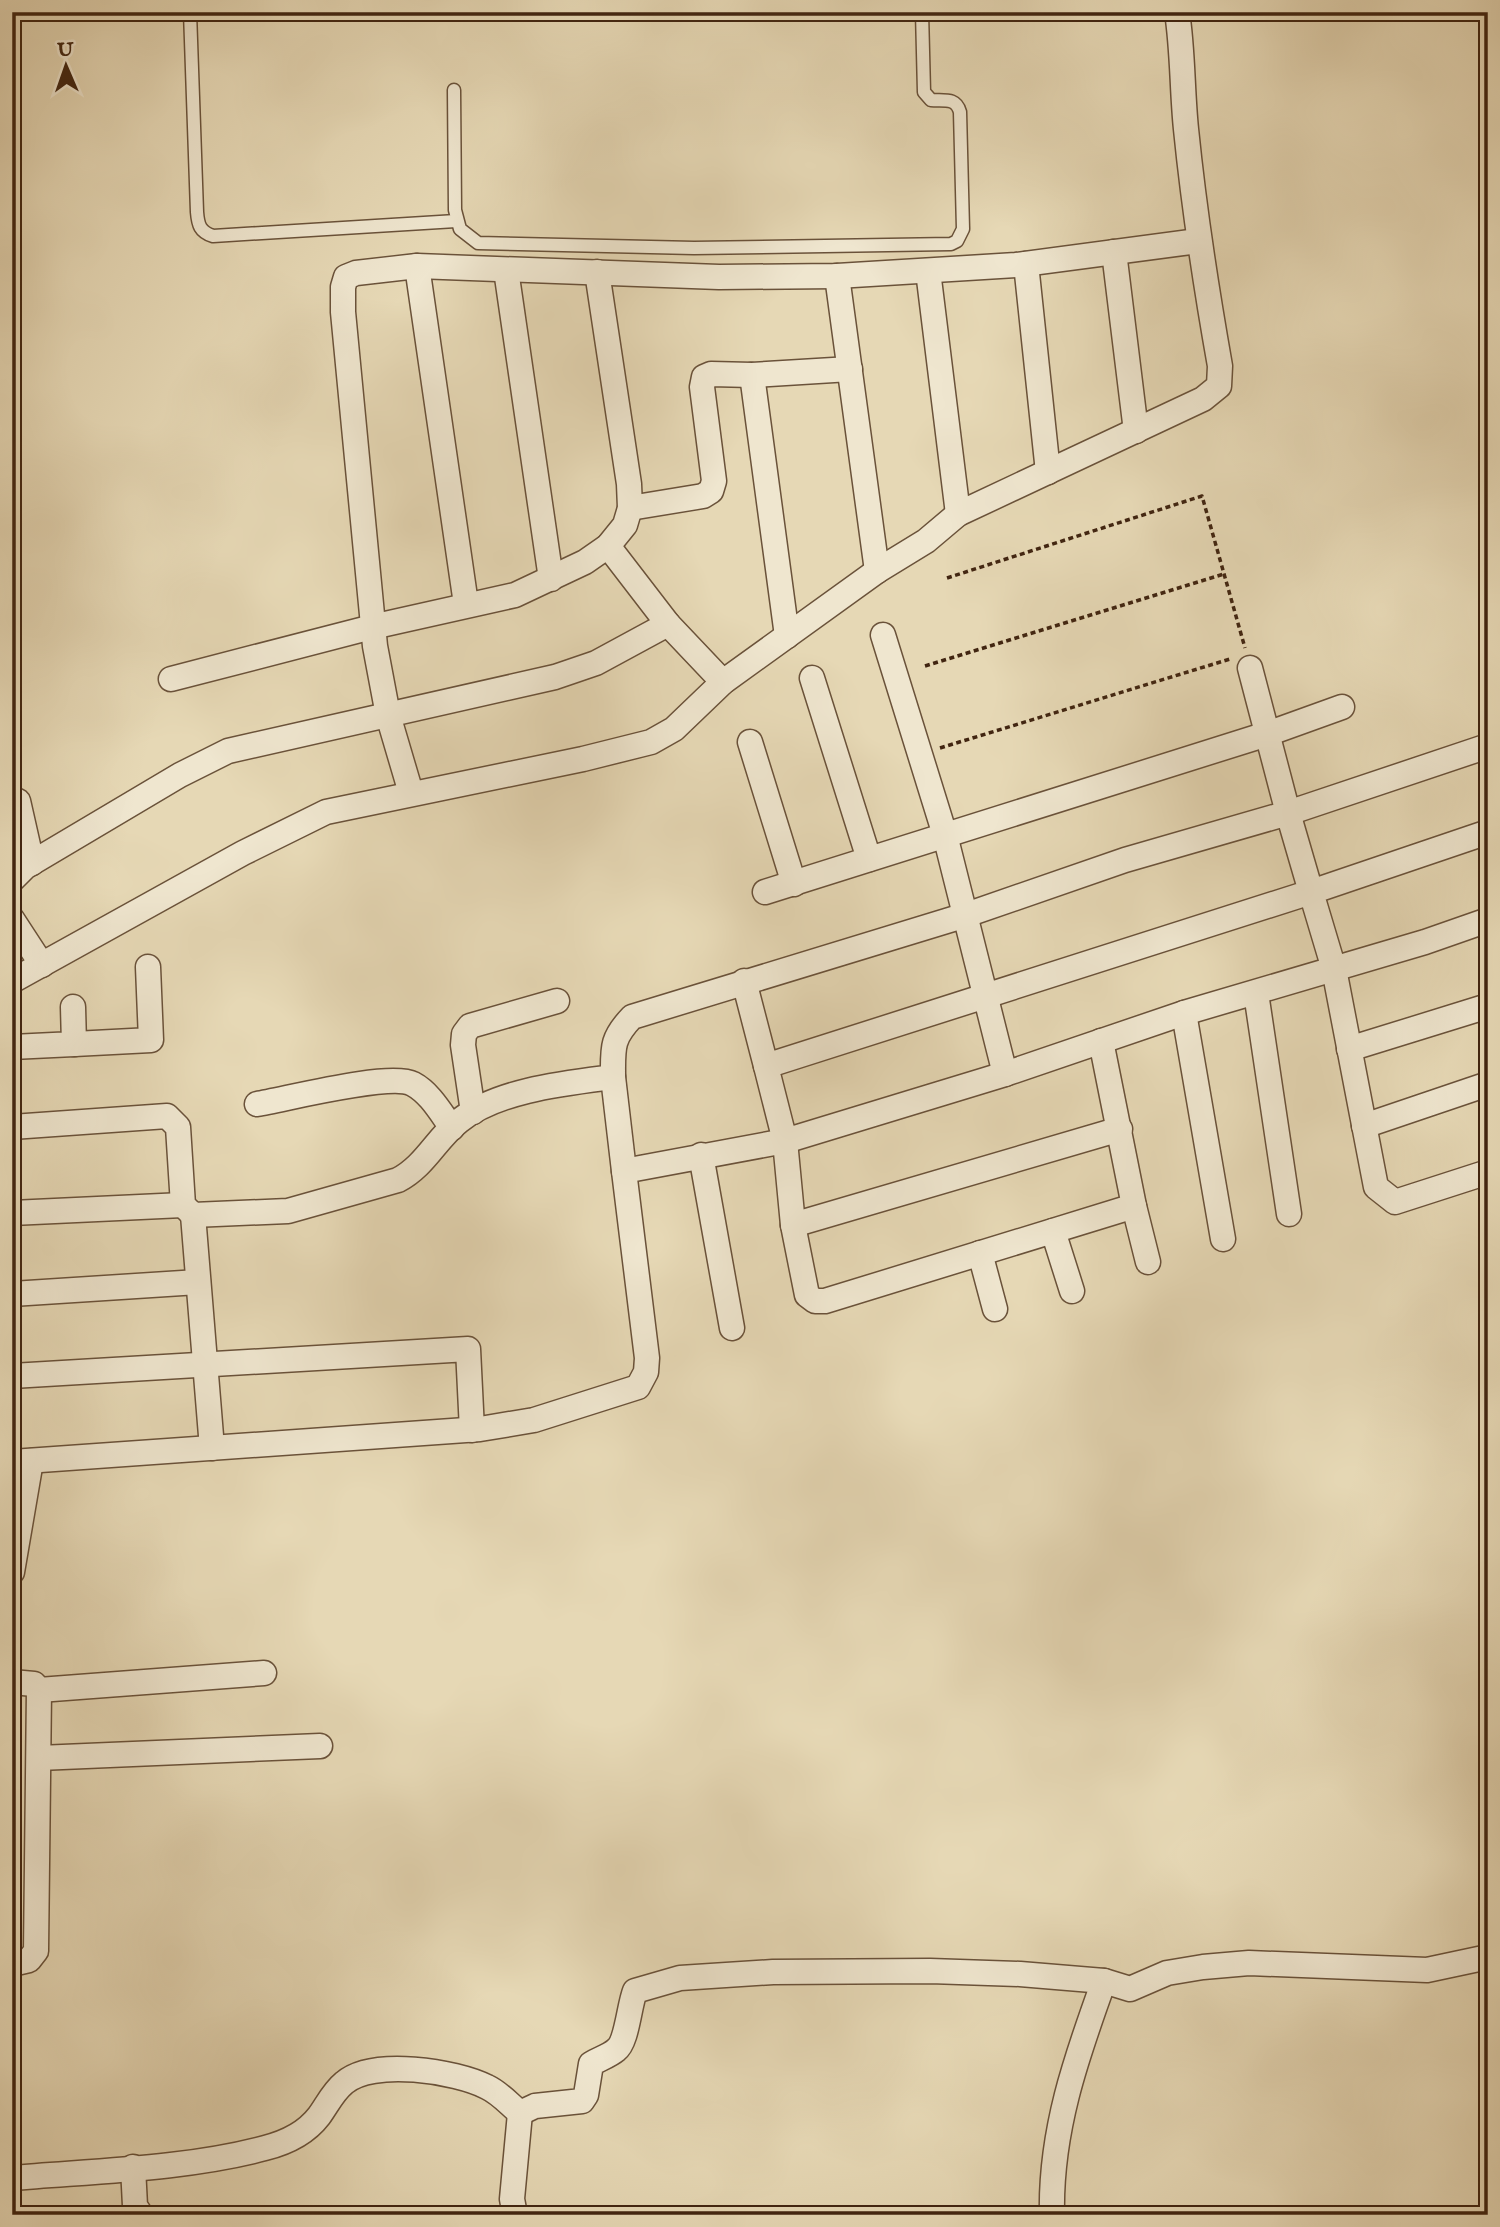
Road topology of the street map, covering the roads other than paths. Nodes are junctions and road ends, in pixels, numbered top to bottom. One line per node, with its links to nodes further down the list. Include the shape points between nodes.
1 (190, 12): 5 (lane, via 197,212 206,233)
2 (922, 12): 5 (lane, via 925,92 931,100 953,100 960,108 963,229 957,241 942,245 694,248 478,243 469,239)
3 (1177, 12): 6 (street)
4 (454, 90): 5 (lane)
5 (456, 221)
6 (1198, 241): 7 (street); 16 (street, via 1220,366 1219,386 1203,399)
7 (1114, 252): 8 (street); 16 (street)
8 (1026, 264): 11 (street); 17 (street)
9 (417, 265): 10 (street); 23 (street); 25 (street, via 356,273 346,277 343,287)
10 (506, 270): 12 (street); 22 (street)
11 (928, 271): 13 (street); 19 (street)
12 (597, 272): 13 (street); 18 (street)
13 (837, 276): 14 (street)
14 (850, 369): 15 (street); 21 (street)
15 (752, 375): 18 (street, via 704,377 714,481 711,491); 27 (street)
16 (1136, 431): 17 (street)
17 (1048, 472): 19 (street)
18 (630, 508): 20 (street, via 622,531)
19 (958, 514): 21 (street, via 926,541)
20 (608, 546): 22 (street); 24 (street)
21 (877, 571): 27 (street)
22 (551, 579): 23 (street, via 515,595)
23 (466, 604): 25 (street)
24 (668, 624): 31 (street); 33 (street, via 596,663 555,677)
25 (373, 627): 30 (street); 33 (street)
26 (883, 635): 41 (street)
27 (787, 636): 31 (street)
28 (1248, 661): 34 (street)
29 (812, 678): 42 (street)
30 (172, 679)
31 (723, 682): 37 (street, via 674,729 651,742)
32 (1342, 706): 34 (street)
33 (388, 715): 37 (street); 43 (street, via 228,751)
34 (1267, 734): 39 (street); 41 (street)
35 (750, 742): 45 (street)
36 (1488, 746): 39 (street)
37 (411, 793): 51 (street, via 326,811)
38 (12, 802): 43 (street, via 18,800)
39 (1287, 813): 47 (street); 48 (street, via 1125,860)
40 (1488, 832): 47 (street)
41 (945, 835): 42 (street); 48 (street)
42 (869, 859): 45 (street)
43 (32, 863): 44 (street)
44 (12, 880)
45 (793, 884): 46 (street)
46 (765, 892)
47 (1311, 892): 53 (street); 57 (street)
48 (966, 915): 55 (street); 57 (street)
49 (12, 919): 51 (street)
50 (1488, 920): 53 (street)
51 (42, 965): 54 (street)
52 (148, 967): 63 (street, via 152,1040)
53 (1334, 969): 56 (street); 65 (street)
54 (12, 981)
55 (744, 981): 66 (street); 68 (street, via 632,1017 618,1032)
56 (1256, 993): 61 (street); 83 (street)
57 (985, 997): 66 (street); 67 (street)
58 (557, 1001): 71 (street, via 470,1026 463,1045)
59 (1488, 1006): 65 (street)
60 (73, 1007): 63 (street)
61 (1184, 1013): 62 (street); 86 (street)
62 (1101, 1041): 67 (street); 75 (street)
63 (74, 1044): 64 (street)
64 (12, 1047)
65 (1349, 1049): 72 (street)
66 (766, 1066): 76 (street)
67 (1005, 1074): 76 (street)
68 (613, 1077): 71 (street, via 518,1093); 78 (street)
69 (1488, 1084): 72 (street)
70 (257, 1104): 74 (street, via 399,1080 422,1090)
71 (473, 1112): 74 (street)
72 (1364, 1126): 79 (street, via 1376,1187 1395,1202)
73 (12, 1127): 81 (street, via 167,1115 178,1127)
74 (452, 1128): 81 (street, via 413,1173 398,1181 288,1211)
75 (1120, 1129): 80 (street); 84 (street)
76 (785, 1141): 77 (street); 84 (street)
77 (701, 1155): 78 (street); 93 (street)
78 (624, 1171): 96 (street, via 647,1358 638,1387 534,1420)
79 (1488, 1172)
80 (1134, 1206): 85 (street); 88 (street)
81 (188, 1210): 82 (street); 89 (street)
82 (12, 1213)
83 (1289, 1214)
84 (793, 1225): 87 (street, via 807,1295 815,1301)
85 (1053, 1231): 87 (street); 90 (street)
86 (1223, 1239)
87 (980, 1253): 92 (street)
88 (1149, 1262)
89 (198, 1282): 91 (street); 94 (street)
90 (1072, 1291)
91 (12, 1294)
92 (995, 1308)
93 (732, 1328)
94 (204, 1364): 95 (street); 96 (street, via 468,1349); 97 (street)
95 (12, 1376)
96 (472, 1430): 97 (street)
97 (212, 1448): 98 (street)
98 (22, 1461): 99 (street)
99 (12, 1572)
100 (264, 1673): 102 (street)
101 (12, 1682): 102 (street, via 34,1684)
102 (40, 1690): 104 (street)
103 (320, 1746): 104 (street)
104 (39, 1758): 106 (street, via 36,1951 29,1960)
105 (1488, 1957): 107 (street, via 1427,1970 1249,1963 1167,1973 1130,1989)
106 (12, 1964)
107 (1104, 1982): 108 (street, via 930,1971 680,1978 635,1991 623,2041 591,2064 582,2102 535,2106); 113 (street, via 1059,2126)
108 (520, 2113): 109 (street, via 497,2092 467,2079 384,2069 345,2081 318,2117 288,2140 251,2152); 112 (street, via 512,2199)
109 (133, 2167): 110 (street); 111 (street, via 135,2206)
110 (12, 2178)
111 (141, 2215)
112 (515, 2215)
113 (1052, 2215)

